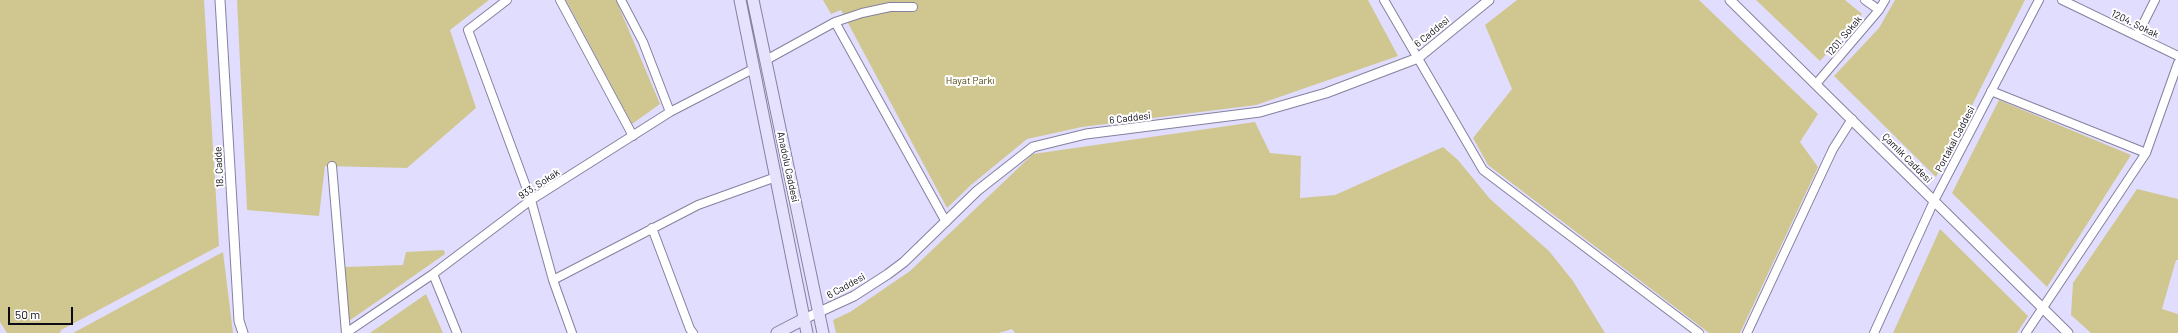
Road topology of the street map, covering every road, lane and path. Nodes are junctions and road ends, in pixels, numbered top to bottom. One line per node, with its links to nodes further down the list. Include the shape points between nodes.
1 (220, 0): 41 (street, 18. Cadde, via 239,321)
2 (506, 0): 32 (street, via 468,30)
3 (560, 0): 28 (street)
4 (622, 0): 26 (street, via 643,42)
5 (740, 0): 23 (main road, Anadolu Caddesi)
6 (753, 0): 21 (main road, Anadolu Caddesi)
7 (1384, 0): 20 (street)
8 (1489, 0): 20 (street, 6 Caddesi)
9 (1730, 0): 24 (street, Çamlık Caddesi)
10 (1865, 0): 16 (street)
11 (1885, 0): 16 (street, 1201. Sokak)
12 (2039, 0): 25 (street, Portakal Caddesi)
13 (2062, 0): 18 (street, 1204. Sokak)
14 (2155, 0): 18 (street)
15 (913, 7): 17 (street, via 890,7)
16 (1879, 10): 24 (street, 1201. Sokak)
17 (835, 22): 21 (street); 34 (street)
18 (2137, 36): 19 (street, 1204. Sokak)
19 (2178, 56)
20 (1418, 58): 34 (street, 6 Caddesi, via 1326,93 1260,112 1086,134 1033,147 977,191); 49 (street, via 1482,170)
21 (766, 60): 39 (main road, Anadolu Caddesi)
22 (2178, 63): 29 (street)
23 (753, 69): 26 (street, 933. Sokak); 31 (main road, Anadolu Caddesi)
24 (1816, 84): 27 (street, Çamlık Caddesi)
25 (1991, 91): 29 (street); 33 (street, Portakal Caddesi)
26 (670, 112): 28 (street, 933. Sokak)
27 (1852, 119): 33 (street, Çamlık Caddesi); 50 (street, via 1833,150)
28 (633, 136): 32 (street, 933. Sokak)
29 (2146, 153): 38 (street)
30 (332, 166): 42 (street)
31 (776, 177): 35 (street, via 698,205); 40 (main road, Anadolu Caddesi)
32 (531, 200): 36 (street, 933. Sokak); 37 (street)
33 (1934, 201): 38 (street, Çamlık Caddesi); 51 (street, Portakal Caddesi)
34 (946, 222): 39 (street, 6 Caddesi, via 888,274 854,296)
35 (652, 228): 37 (street); 45 (street)
36 (433, 274): 42 (street, 933. Sokak); 43 (street)
37 (553, 280): 44 (street)
38 (2043, 308): 52 (street); 53 (street, Çamlık Caddesi)
39 (819, 312): 40 (street, 6 Caddesi); 48 (main road, Anadolu Caddesi)
40 (804, 319): 46 (main road); 47 (main road, Anadolu Caddesi)
41 (243, 333)
42 (346, 333)
43 (457, 333)
44 (572, 333)
45 (693, 333)
46 (777, 333)
47 (807, 333)
48 (823, 333)
49 (1699, 333)
50 (1747, 333)
51 (1874, 333)
52 (2026, 333)
53 (2068, 333)

